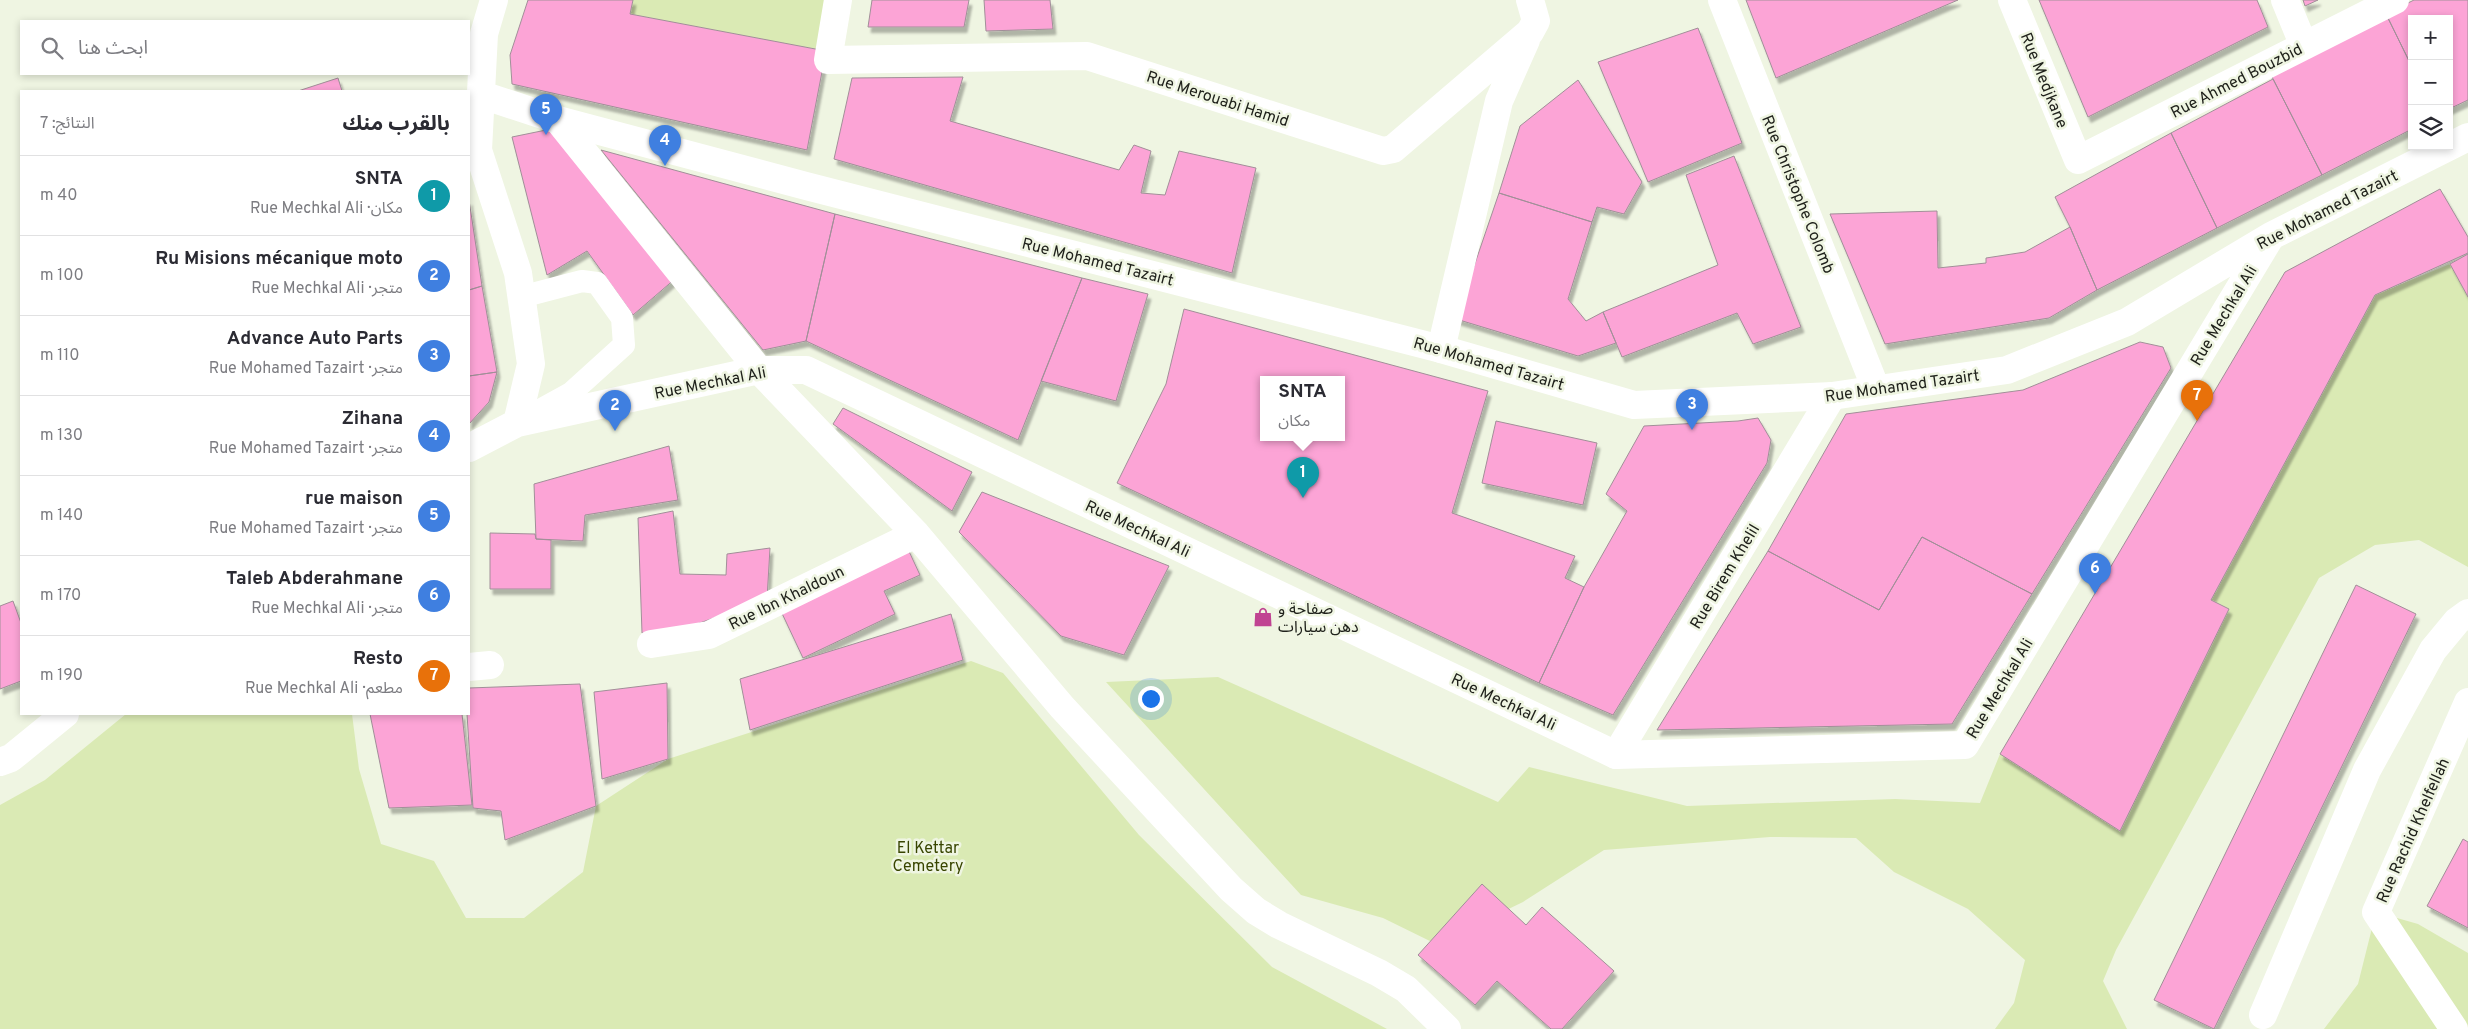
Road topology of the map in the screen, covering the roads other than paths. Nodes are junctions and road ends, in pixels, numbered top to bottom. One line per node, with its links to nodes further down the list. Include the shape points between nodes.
1 (494, 0): 10 (street, via 484,34)
2 (838, 0): 8 (street, Rue Merouabi Hamid, via 828,60 1087,56 1384,151 1393,149)
3 (1530, 0): 8 (street, via 1536,21)
4 (1722, 0): 19 (street, Rue Christophe Colomb)
5 (2012, 0): 14 (street, Rue Medjkane)
6 (2286, 0): 9 (street)
7 (2395, 0): 9 (street, Rue Ahmed Bouzbid)
8 (1530, 32): 17 (street, via 1499,101)
9 (2304, 46): 14 (street, Rue Ahmed Bouzbid)
10 (482, 95): 11 (street, Rue Mohamed Tazairt); 13 (street)
11 (558, 120): 17 (street, Rue Mohamed Tazairt); 18 (street)
12 (2468, 137): 15 (street, Rue Mohamed Tazairt)
13 (474, 152): 16 (street, via 518,273)
14 (2078, 160)
15 (2271, 236): 19 (street, Rue Mohamed Tazairt, via 2128,322 2007,370); 28 (street, Rue Mechkal Ali, via 1965,745)
16 (521, 297): 21 (street, via 531,364); 21 (lane, via 582,281 597,283 622,318 624,345 571,393)
17 (1441, 348): 20 (street, Rue Mohamed Tazairt, via 1634,405)
18 (759, 370): 21 (street, Rue Mechkal Ali); 23 (street); 28 (street, Rue Mechkal Ali, via 806,370)
19 (1876, 389): 20 (street, Rue Mohamed Tazairt)
20 (1832, 396): 28 (street, Rue Birem Khelil)
21 (517, 423): 22 (street, Rue Mechkal Ali)
22 (470, 447)
23 (916, 534): 25 (street, Rue Ibn Khaldoun, via 709,635); 31 (street, via 1062,708 1231,889 1256,911 1279,925 1406,989)
24 (2468, 613): 30 (street, via 2433,650 2367,770)
25 (651, 644)
26 (2468, 702): 32 (street, Rue Rachid Khelfellah, via 2376,912)
27 (64, 715): 29 (street, via 11,758)
28 (1616, 755)
29 (0, 762)
30 (2263, 1015)
31 (1447, 1029)
32 (2454, 1029)

